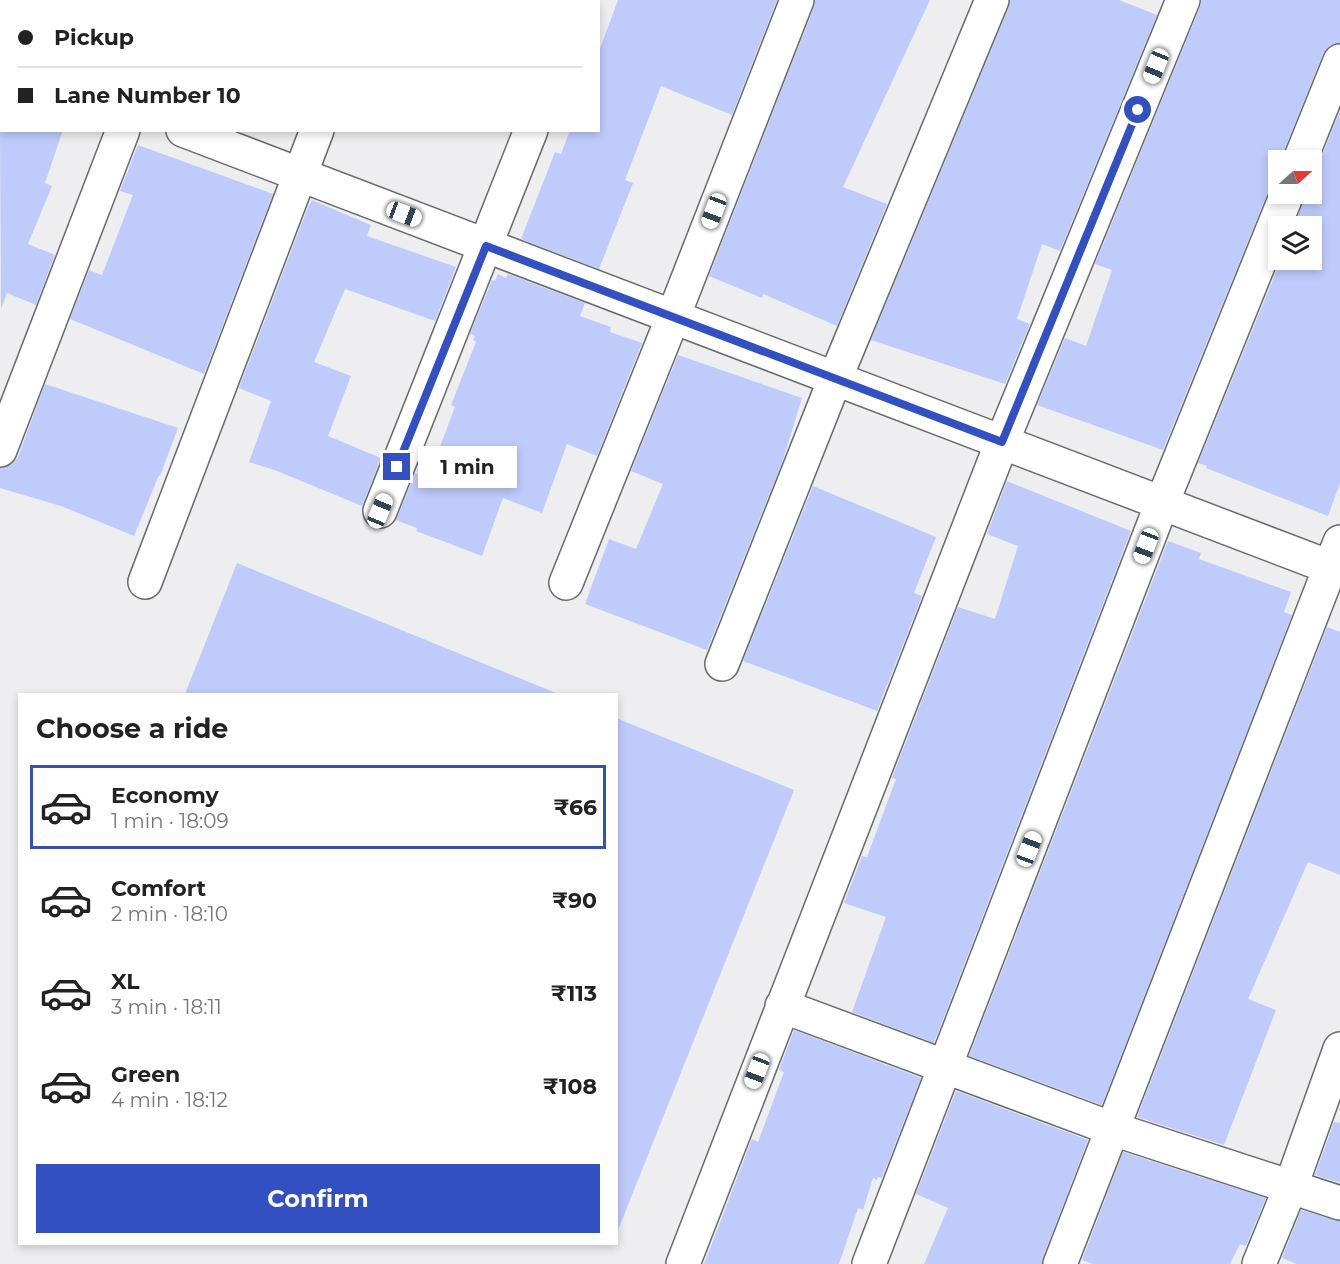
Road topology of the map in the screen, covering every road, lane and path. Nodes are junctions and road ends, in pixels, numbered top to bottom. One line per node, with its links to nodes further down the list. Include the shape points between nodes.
1 (797, 0): 13 (street)
2 (992, 0): 14 (street)
3 (1183, 0): 15 (street)
4 (1340, 61): 9 (street)
5 (122, 132): 16 (street)
6 (188, 132): 10 (street)
7 (316, 132): 10 (street)
8 (530, 132): 12 (street)
9 (1304, 150)
10 (300, 175): 12 (street); 20 (street)
11 (1283, 204): 17 (street)
12 (486, 246): 13 (street); 18 (street)
13 (673, 317): 14 (street); 21 (street)
14 (835, 378): 15 (street); 22 (street)
15 (1002, 442): 17 (street); 23 (street)
16 (0, 450)
17 (1162, 503): 19 (street); 25 (street)
18 (380, 511)
19 (1337, 560): 26 (street)
20 (145, 582)
21 (566, 583)
22 (722, 664)
23 (782, 1006): 25 (street); 29 (street)
24 (1340, 1049): 27 (street)
25 (945, 1066): 26 (street); 30 (street)
26 (1113, 1129): 27 (street); 31 (street)
27 (1291, 1186): 28 (street); 32 (street)
28 (1340, 1203)
29 (682, 1264)
30 (869, 1264)
31 (1060, 1264)
32 (1259, 1264)

